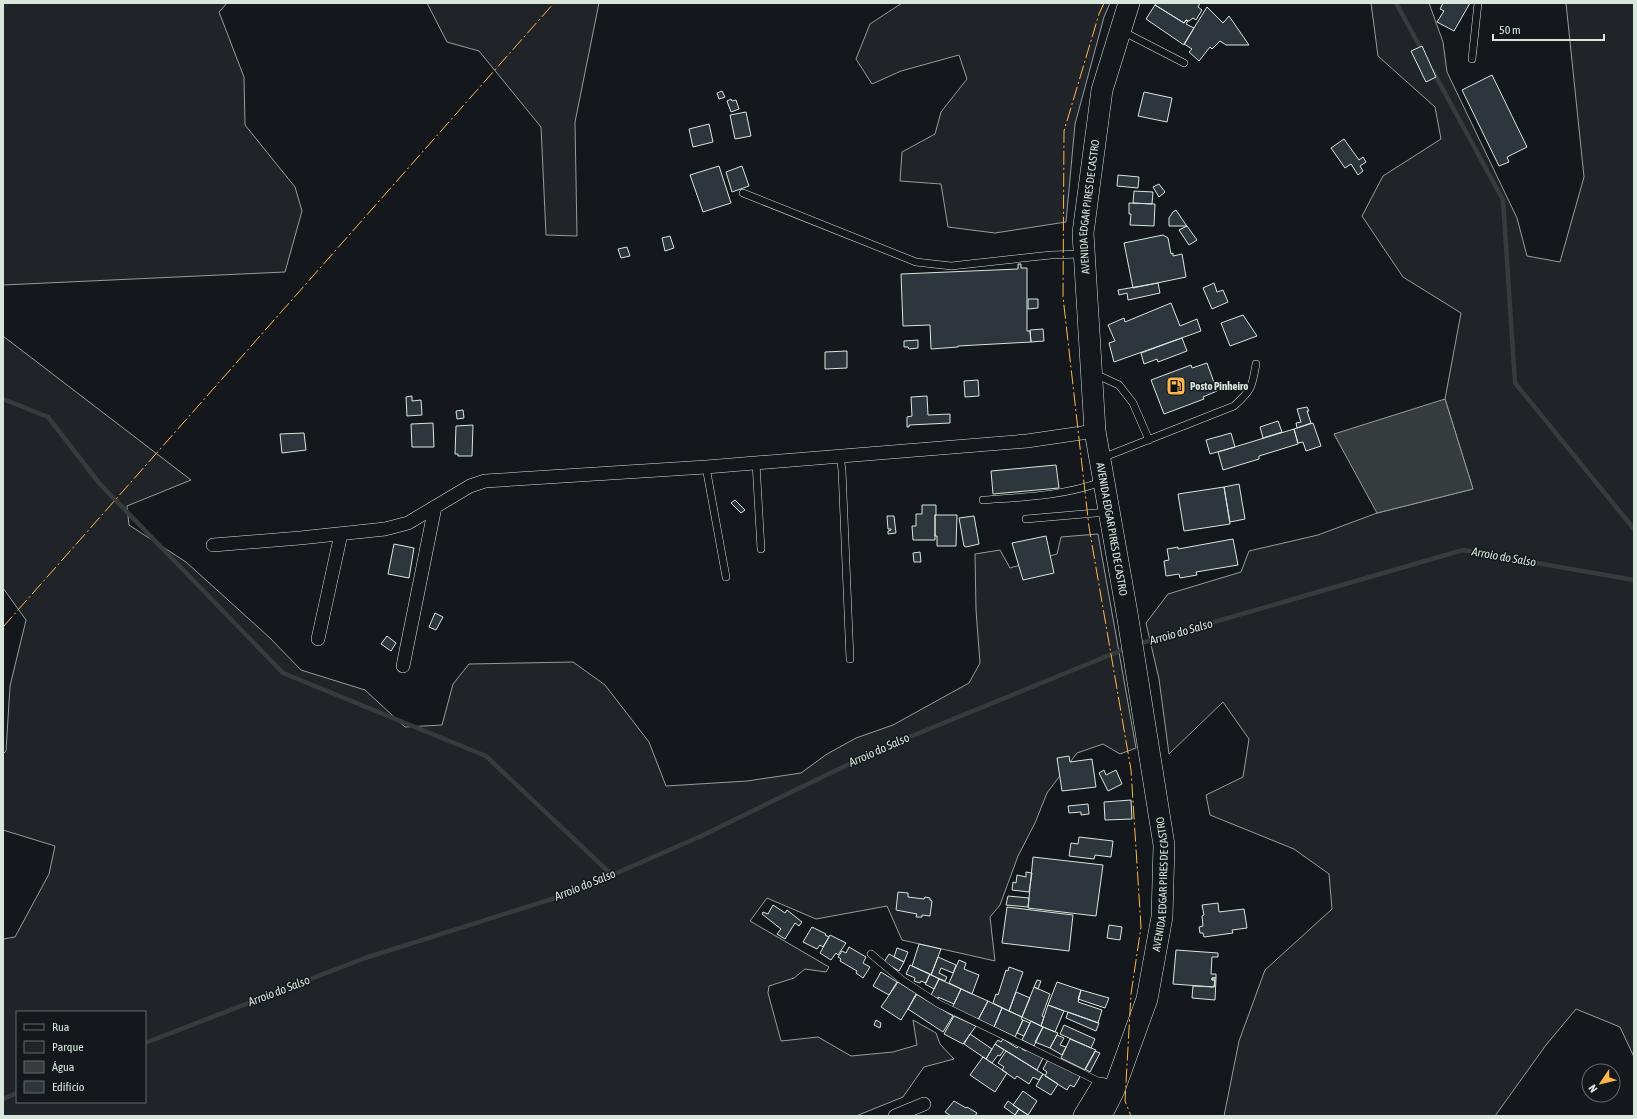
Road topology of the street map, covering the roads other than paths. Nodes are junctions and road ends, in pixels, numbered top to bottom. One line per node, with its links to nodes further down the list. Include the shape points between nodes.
1 (1129, 3): 3 (main road, AVENIDA EDGAR PIRES DE CASTRO)
2 (1478, 3): 4 (lane)
3 (1120, 31): 5 (lane); 7 (main road, AVENIDA EDGAR PIRES DE CASTRO, via 1102,90 1083,233)
4 (1472, 59)
5 (1184, 64)
6 (743, 193): 7 (lane, via 916,262 951,266)
7 (1084, 254): 9 (main road, AVENIDA EDGAR PIRES DE CASTRO)
8 (1256, 364): 11 (lane, via 1252,386 1234,406)
9 (1091, 372): 10 (main road, AVENIDA EDGAR PIRES DE CASTRO); 11 (lane, via 1119,385 1133,403)
10 (1095, 432): 12 (street, via 1027,441); 13 (main road, AVENIDA EDGAR PIRES DE CASTRO)
11 (1149, 440): 13 (lane)
12 (840, 456): 14 (street); 26 (lane)
13 (1100, 458): 16 (main road, AVENIDA EDGAR PIRES DE CASTRO)
14 (756, 463): 15 (street); 23 (lane)
15 (706, 467): 18 (street, via 485,481 470,486); 24 (lane)
16 (1104, 481): 17 (lane, via 1050,495); 19 (main road, AVENIDA EDGAR PIRES DE CASTRO)
17 (983, 500)
18 (436, 507): 21 (street, via 408,523 385,529); 27 (street)
19 (1109, 512): 20 (lane); 29 (main road, AVENIDA EDGAR PIRES DE CASTRO, via 1164,845 1162,917 1147,999)
20 (1026, 518)
21 (342, 534): 22 (street); 25 (street)
22 (214, 545)
23 (761, 549)
24 (726, 577)
25 (318, 640)
26 (850, 659)
27 (403, 666)
28 (871, 954): 30 (lane, via 902,980 939,1004)
29 (1128, 1052): 30 (main road, AVENIDA EDGAR PIRES DE CASTRO); 34 (main road, AVENIDA EDGAR PIRES DE CASTRO)
30 (1104, 1084): 33 (main road, AVENIDA EDGAR PIRES DE CASTRO)
31 (924, 1104): 32 (street)
32 (895, 1116)
33 (1084, 1116)
34 (1101, 1116)

